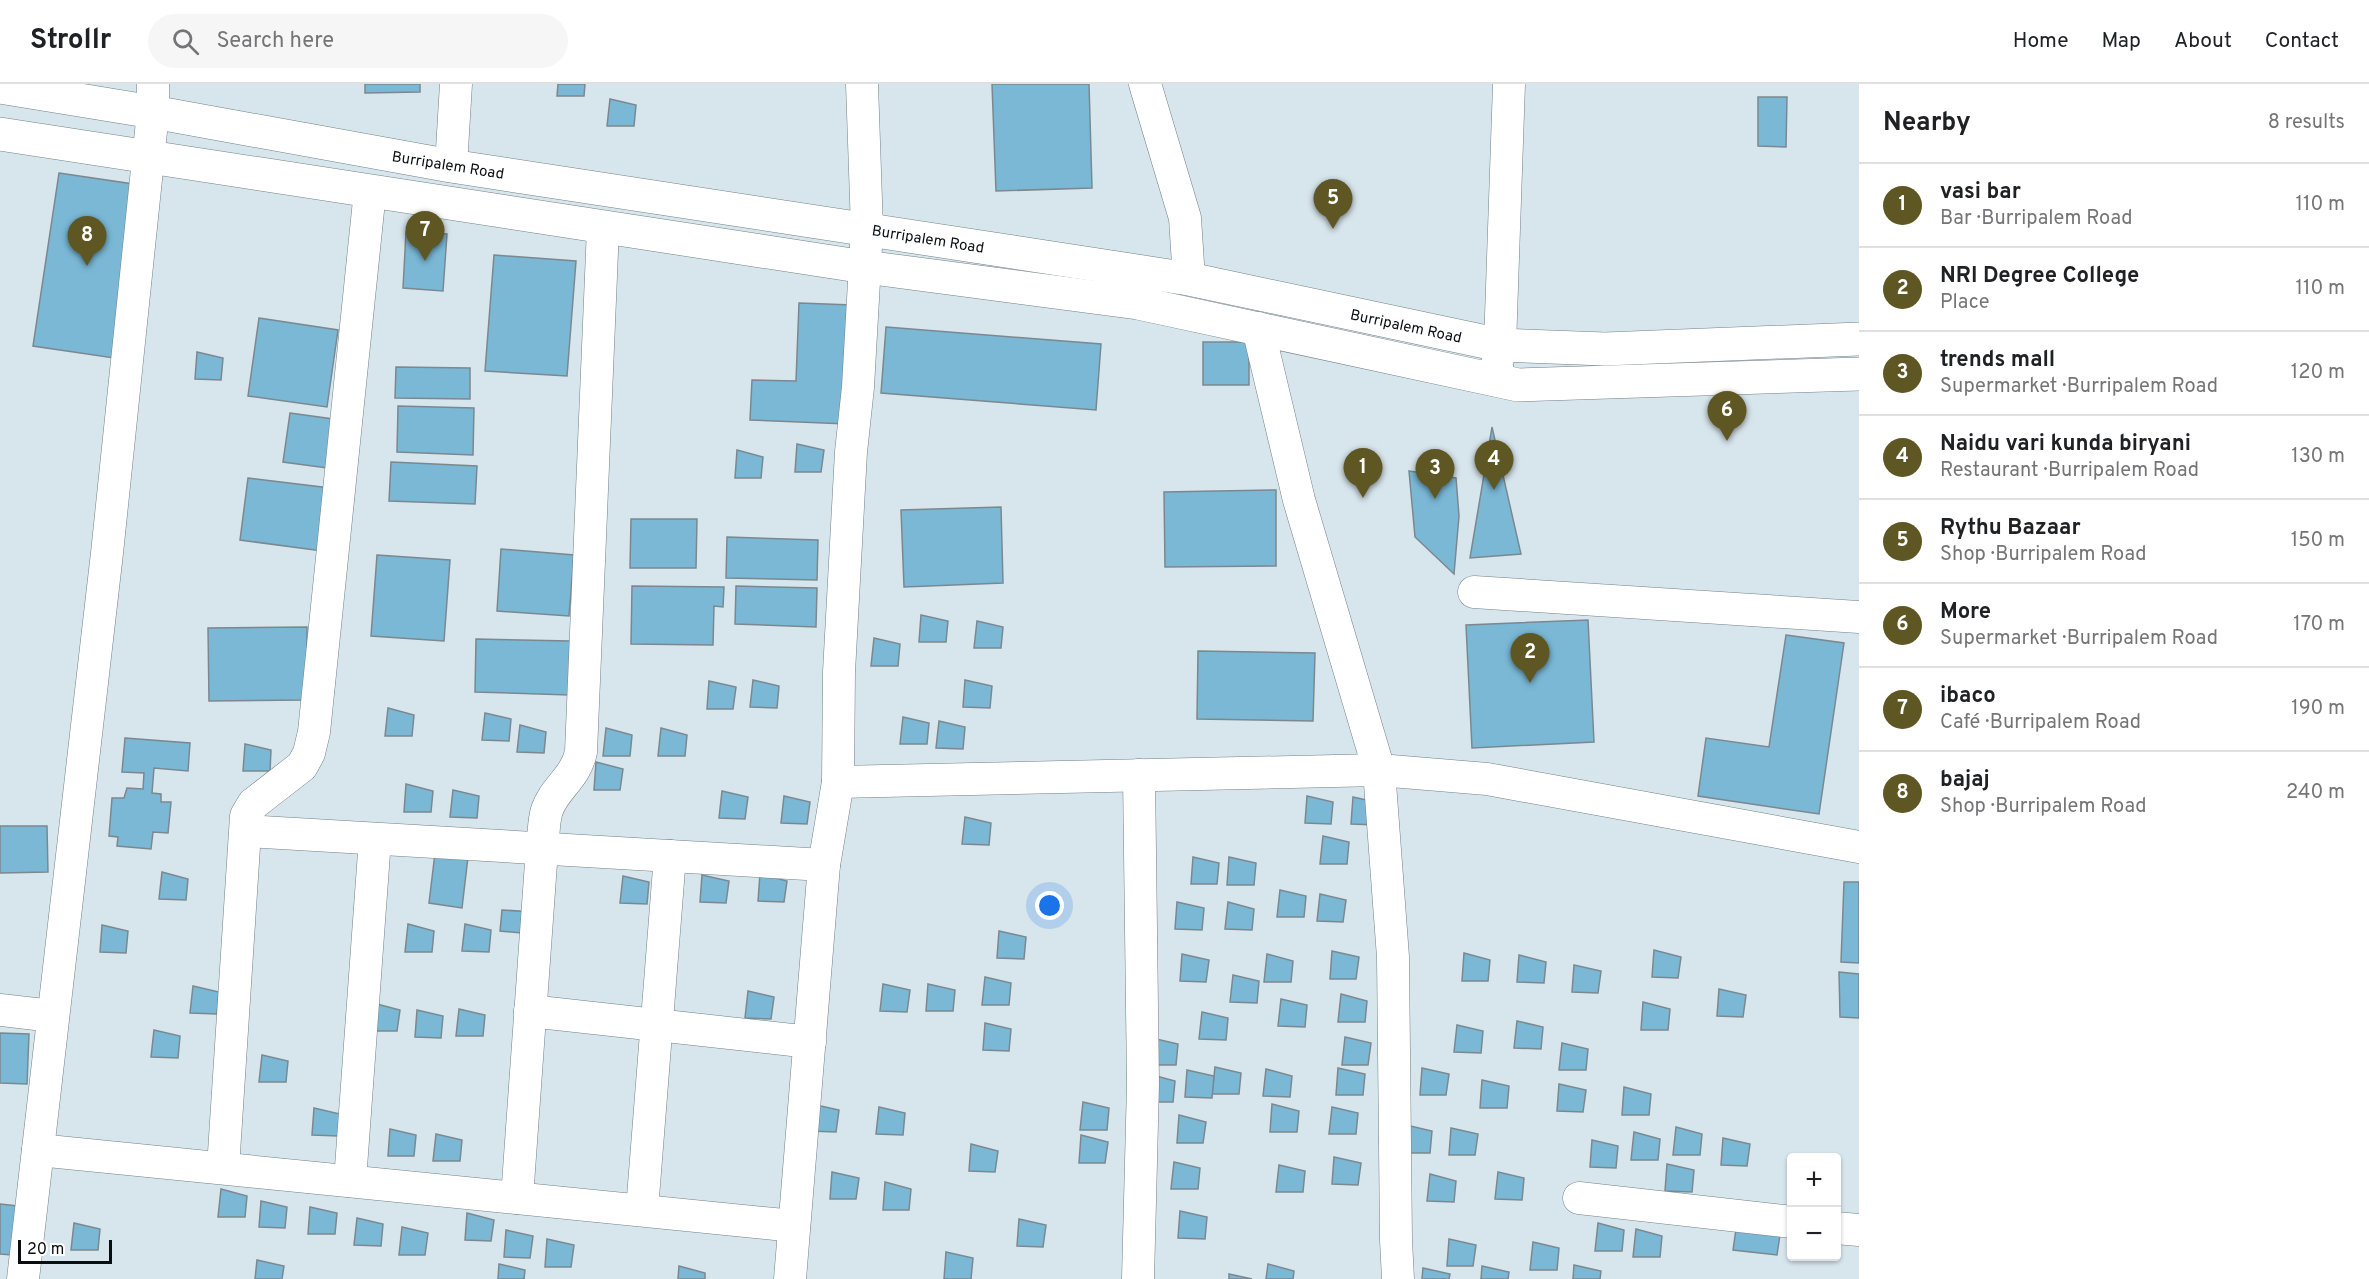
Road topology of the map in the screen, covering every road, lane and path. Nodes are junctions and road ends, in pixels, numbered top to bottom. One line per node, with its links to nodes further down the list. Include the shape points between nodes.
1 (456, 84): 9 (street)
2 (862, 84): 12 (street)
3 (1145, 84): 14 (street, via 1185,218)
4 (1509, 84): 17 (street)
5 (0, 87): 6 (main road, Burripalem Road)
6 (153, 98): 8 (street); 9 (main road, Burripalem Road)
7 (0, 134): 8 (main road)
8 (147, 156): 10 (main road); 33 (street)
9 (451, 166): 12 (main road, Burripalem Road)
10 (370, 191): 11 (main road); 25 (street, via 314,732 302,766 253,804 246,816)
11 (603, 228): 13 (main road); 28 (street, via 581,752 579,765 547,810)
12 (867, 230): 13 (street); 14 (main road, Burripalem Road)
13 (865, 267): 15 (main road, via 1119,300); 24 (street, via 850,452)
14 (1189, 279): 17 (main road, Burripalem Road)
15 (1258, 328): 19 (main road); 22 (street, via 1299,500)
16 (1859, 339): 17 (main road, Burripalem Road, via 1605,349)
17 (1500, 345): 19 (street)
18 (1859, 374): 19 (main road, via 1530,385)
19 (1494, 382)
20 (1474, 592): 21 (street)
21 (1859, 617)
22 (1379, 770): 23 (street); 27 (street, via 1487,778); 49 (street, via 1393,957)
23 (1140, 775): 24 (street); 48 (street, via 1143,1084)
24 (838, 782): 30 (street)
25 (246, 831): 26 (street); 37 (street)
26 (375, 839): 28 (street); 38 (street)
27 (1859, 847)
28 (542, 849): 29 (street); 32 (street)
29 (669, 856): 30 (street); 34 (street)
30 (824, 865): 35 (street)
31 (0, 1010): 33 (street)
32 (530, 1011): 34 (street); 39 (street)
33 (53, 1016): 36 (street)
34 (656, 1025): 35 (street); 41 (street)
35 (810, 1042): 43 (street)
36 (38, 1150): 37 (street); 46 (street)
37 (223, 1168): 38 (street)
38 (350, 1181): 39 (street)
39 (517, 1198): 41 (street)
40 (1579, 1198): 42 (street)
41 (642, 1210): 43 (street)
42 (1787, 1222)
43 (794, 1226): 47 (street)
44 (1841, 1228): 45 (street)
45 (1859, 1230)
46 (23, 1279)
47 (790, 1279)
48 (1138, 1279)
49 (1398, 1279)

